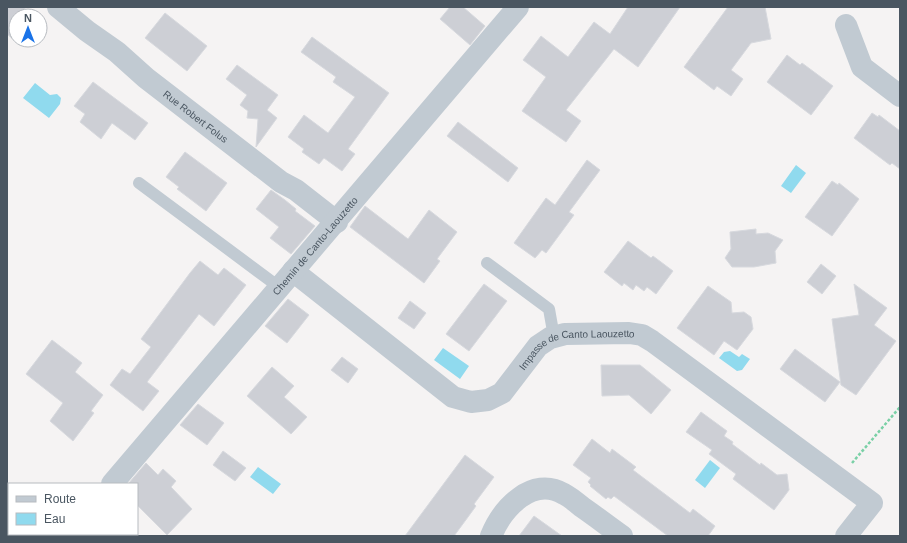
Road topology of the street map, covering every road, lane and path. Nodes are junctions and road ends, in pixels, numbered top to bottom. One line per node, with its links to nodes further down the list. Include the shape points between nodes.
1 (58, 7): 6 (street, Rue Robert Folus, via 275,178 296,190)
2 (518, 7): 6 (street, Chemin de Canto-Laouzetto)
3 (846, 25): 4 (street, via 862,68)
4 (900, 96)
5 (139, 183): 8 (lane)
6 (336, 222): 8 (street, Chemin de Canto-Laouzetto)
7 (487, 263): 9 (lane, via 549,309)
8 (286, 279): 9 (street, Impasse de Canto Laouzetto, via 453,397 470,402 488,400 502,393 538,346); 12 (street, Chemin de Canto-Laouzetto)
9 (554, 337): 11 (street, Impasse de Canto Laouzetto, via 565,334 608,333 642,335)
10 (900, 407): 11 (path)
11 (839, 479): 15 (street, Impasse de Canto Laouzetto, via 872,503)
12 (113, 483)
13 (491, 536): 14 (street, via 495,525 516,499 530,491 547,488 563,493)
14 (622, 536)
15 (846, 536)

